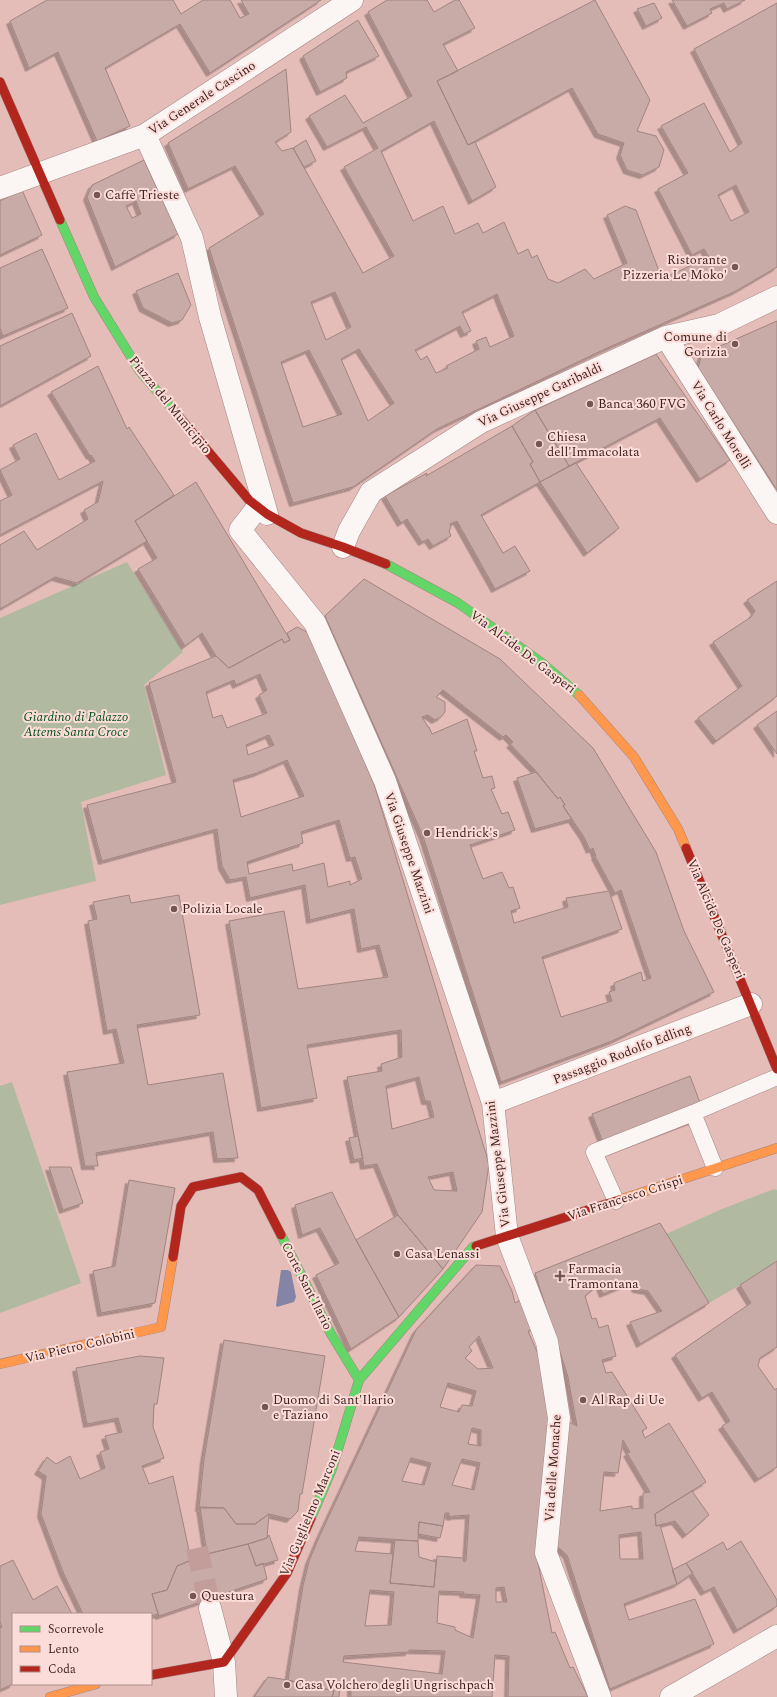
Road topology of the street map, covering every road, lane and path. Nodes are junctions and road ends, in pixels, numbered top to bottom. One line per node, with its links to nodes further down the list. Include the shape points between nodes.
1 (352, 0): 3 (street, Via Generale Cascino)
2 (0, 82): 4 (main road, Piazza del Municipio)
3 (145, 135): 4 (street, Via Generale Cascino); 8 (street, via 192,238 210,317)
4 (41, 174): 5 (street, Via Generale Cascino); 8 (main road, Piazza del Municipio, via 94,297 139,370 224,472 249,500)
5 (0, 188)
6 (777, 297): 7 (street, Via Giuseppe Garibaldi, via 719,325)
7 (666, 337): 9 (street, Via Carlo Morelli); 10 (street, Via Giuseppe Garibaldi, via 481,422 371,492)
8 (262, 510): 10 (main road, Piazza del Municipio, via 301,533); 14 (street, Via Giuseppe Mazzini, via 240,530 315,623 385,781)
9 (777, 513)
10 (343, 547): 11 (main road, Via Alcide De Gasperi, via 380,561 458,603 578,692 634,757 678,829)
11 (751, 1004): 12 (main road, Via Alcide De Gasperi); 14 (street, Passaggio Rodolfo Edling)
12 (777, 1069)
13 (777, 1077): 15 (lane)
14 (493, 1103): 20 (street, Via Giuseppe Mazzini)
15 (693, 1113): 17 (lane); 19 (lane, via 594,1152)
16 (777, 1148): 17 (main road, Via Francesco Crispi)
17 (715, 1168): 19 (main road, Via Francesco Crispi)
18 (258, 1190): 22 (main road, Via Pietro Colobini, via 241,1177 192,1187 181,1206 161,1327); 23 (main road, Corte Sant'Ilario, via 331,1334)
19 (616, 1201): 20 (main road, Via Francesco Crispi)
20 (507, 1236): 21 (main road, Via Francesco Crispi); 31 (street, Via delle Monache, via 547,1342 559,1418 546,1553)
21 (473, 1247): 23 (main road, Via Guglielmo Marconi)
22 (0, 1364)
23 (359, 1380): 26 (main road, Via Guglielmo Marconi, via 332,1469 287,1572)
24 (210, 1608): 26 (street)
25 (777, 1636): 32 (street)
26 (224, 1662): 27 (main road); 30 (street)
27 (152, 1674)
28 (92, 1685): 29 (main road)
29 (50, 1697)
30 (226, 1697)
31 (600, 1697)
32 (671, 1697)

